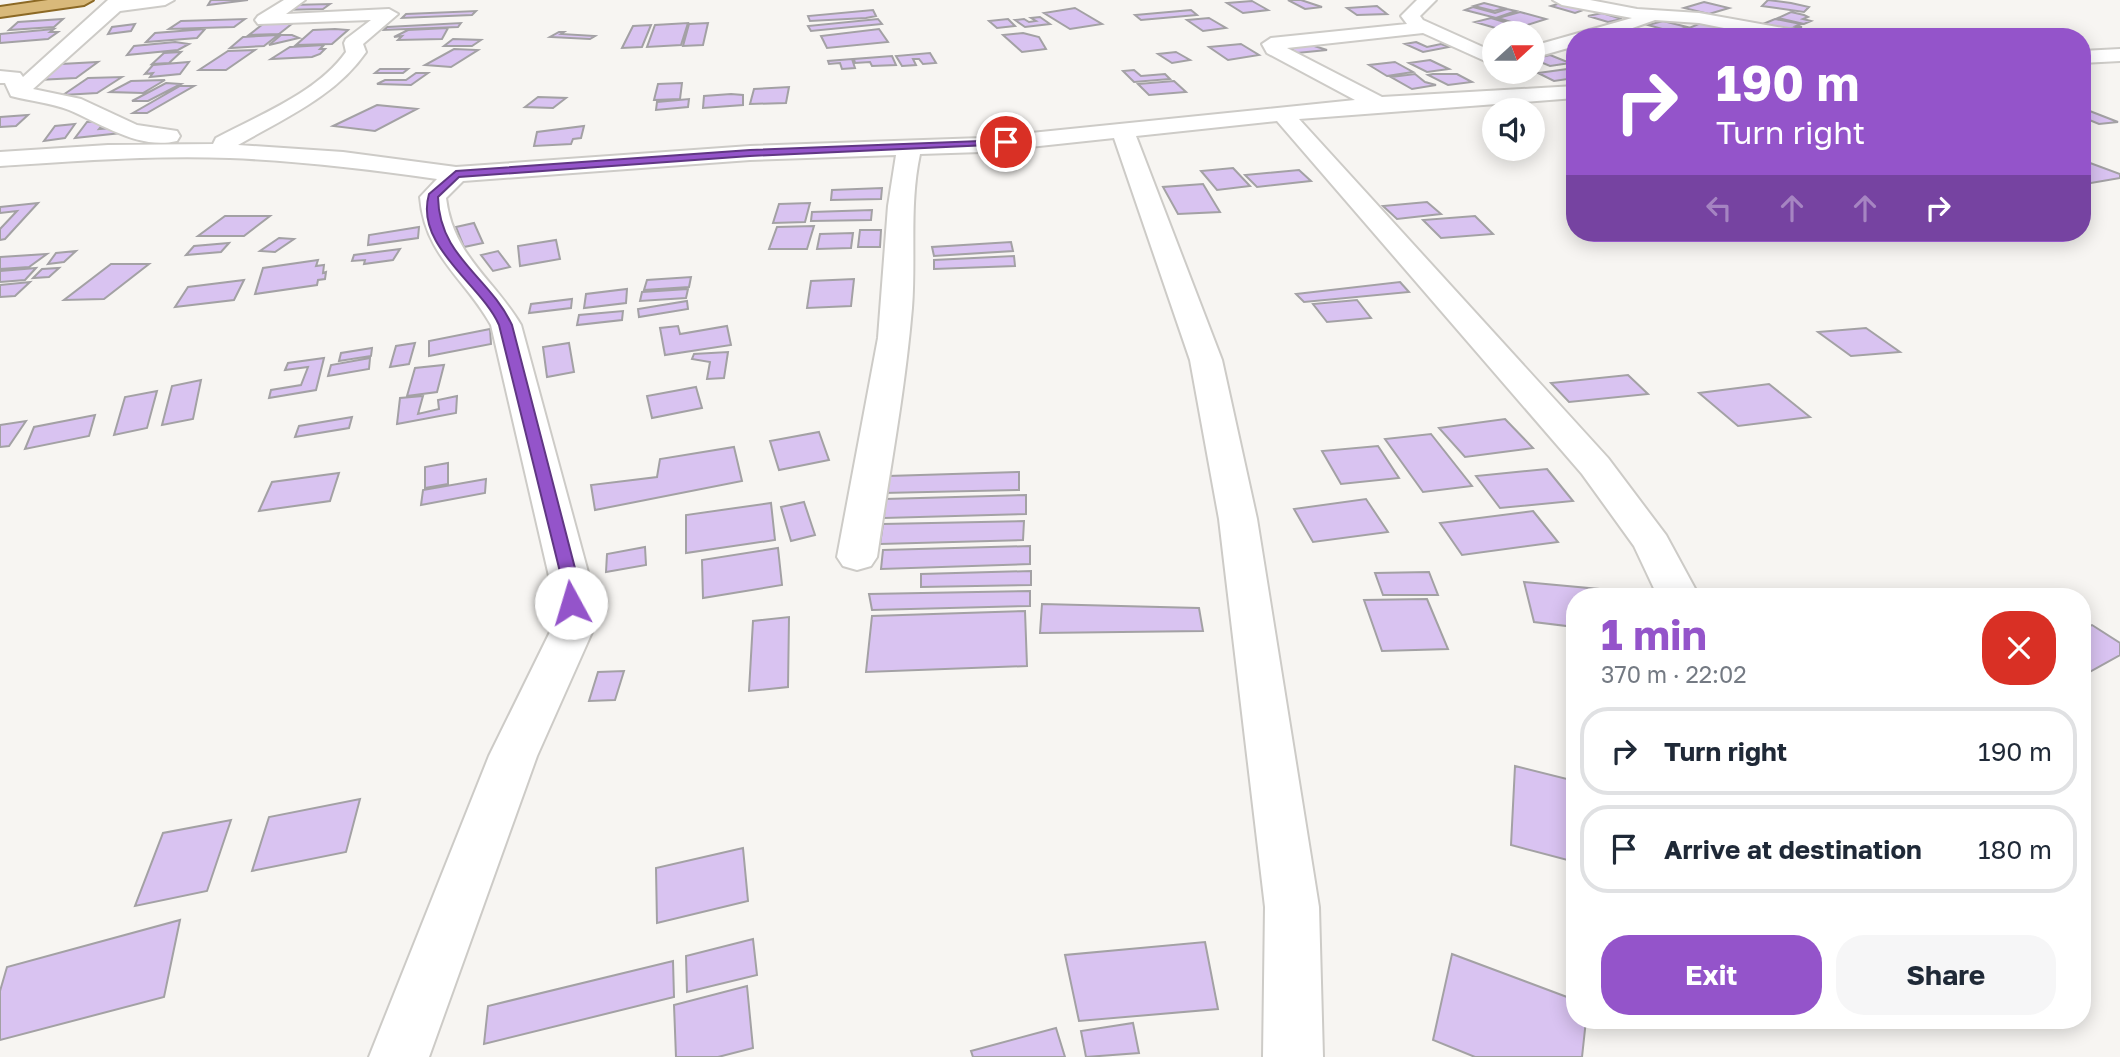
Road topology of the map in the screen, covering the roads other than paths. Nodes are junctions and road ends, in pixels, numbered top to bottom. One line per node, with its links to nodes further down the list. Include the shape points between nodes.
1 (53, 0): 9 (main road)
2 (84, 0): 9 (main road)
3 (164, 0): 8 (street)
4 (296, 0): 27 (street, via 264,20 389,13 353,43 352,62 328,82)
5 (1427, 0): 11 (street, via 1410,16)
6 (1562, 0): 10 (street)
7 (1701, 0): 10 (street)
8 (116, 3): 22 (street)
9 (0, 10)
10 (1666, 15): 12 (street); 13 (street)
11 (1422, 28): 16 (street); 24 (street, via 1271,44)
12 (1619, 28)
13 (1745, 28)
14 (1566, 43): 15 (street)
15 (1545, 49)
16 (1482, 54)
17 (2120, 55): 18 (street)
18 (2091, 57)
19 (0, 77): 22 (street, via 13,77)
20 (1545, 81): 21 (street)
21 (1566, 89)
22 (18, 92): 27 (street, via 73,104 132,131)
23 (1566, 92): 24 (street)
24 (1378, 104): 25 (street)
25 (1284, 115): 26 (street); 32 (street, via 1595,466 1652,544)
26 (1123, 132): 28 (street); 34 (street, via 1206,360 1238,519 1292,907)
27 (227, 147): 29 (street); 30 (street)
28 (910, 147): 30 (street, via 750,153); 31 (street, via 904,167 893,340)
29 (0, 159)
30 (456, 174): 33 (street, via 433,197 433,219 442,243 506,325 569,576 572,630 513,756)
31 (857, 557)
32 (1674, 588)
33 (398, 1057)
34 (1293, 1057)

